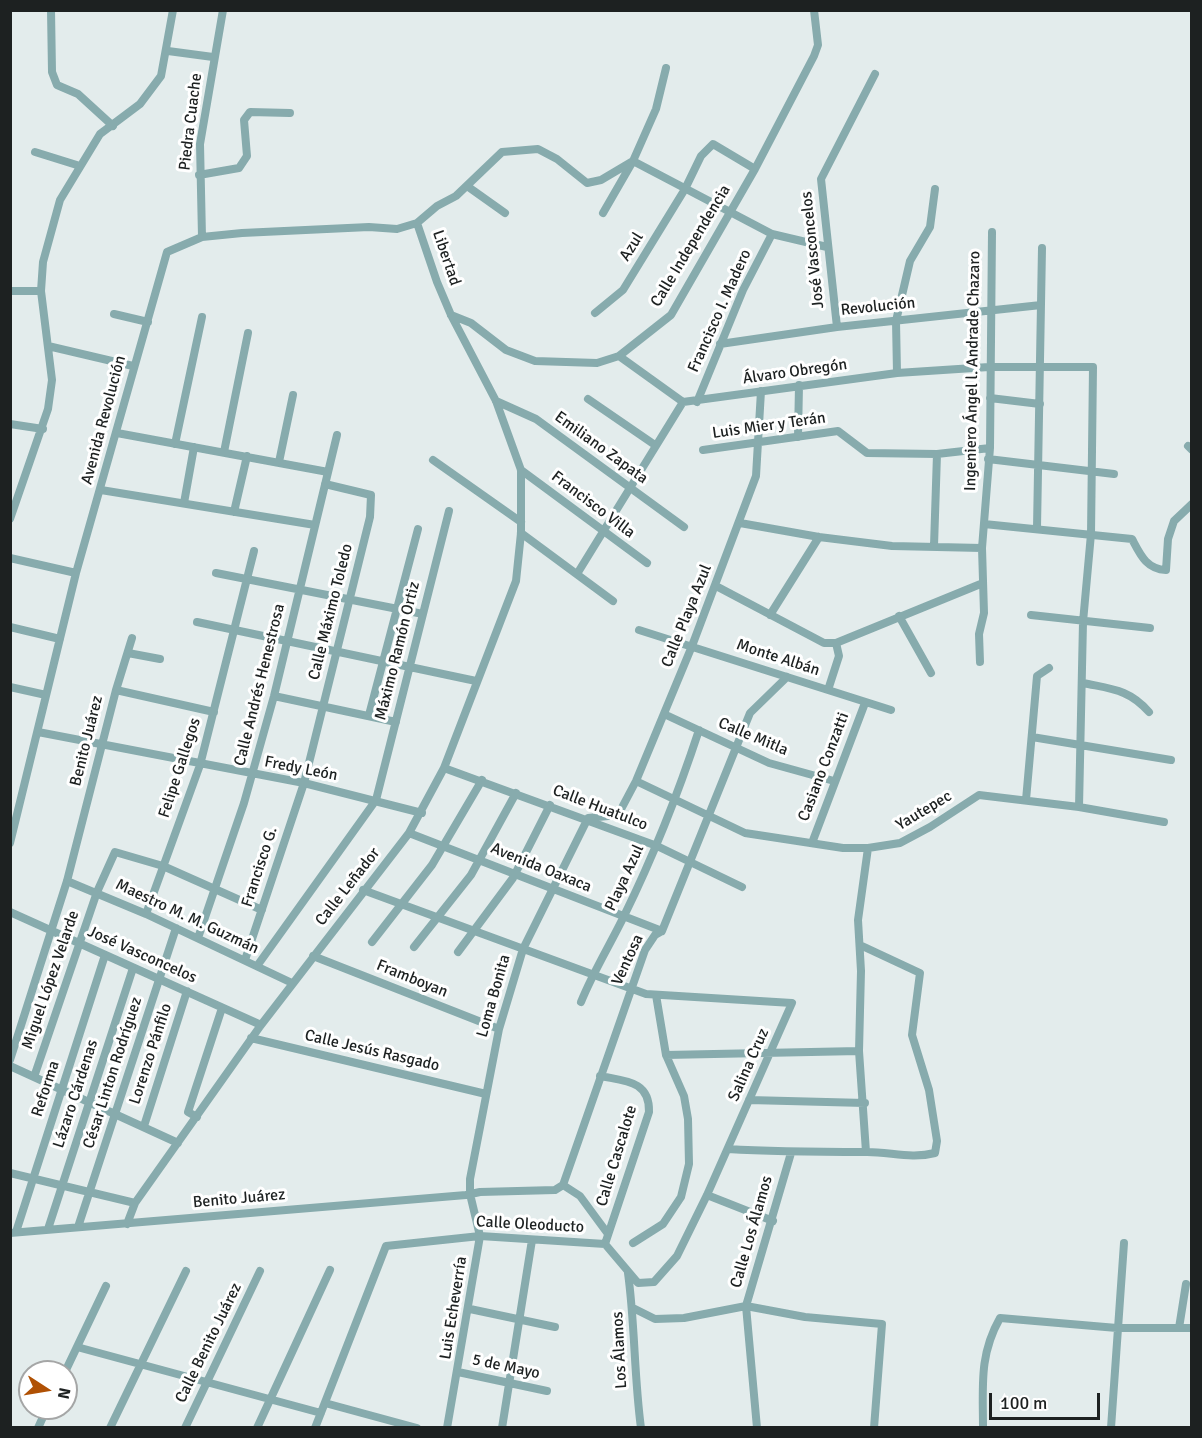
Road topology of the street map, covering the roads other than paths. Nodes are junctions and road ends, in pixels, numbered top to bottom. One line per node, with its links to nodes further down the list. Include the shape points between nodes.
1 (51, 10): 10 (street, via 52,72 57,85 78,94)
2 (173, 10): 5 (street)
3 (223, 10): 6 (street, Piedra Cuache)
4 (814, 10): 14 (street, Calle Independencia, via 818,45)
5 (168, 51): 6 (street); 10 (street, via 161,76 151,92)
6 (213, 57): 15 (street, Piedra Cuache)
7 (666, 68): 12 (street, via 657,109)
8 (875, 74): 26 (street, José Vasconcelos, via 821,179)
9 (290, 113): 15 (street, via 250,112 244,120 247,156 239,168)
10 (113, 126): 13 (street, via 100,134)
11 (35, 152): 13 (street)
12 (633, 160): 16 (street, Libertad, via 601,180 586,183 538,149 502,152); 17 (street); 21 (street)
13 (80, 166): 29 (street, via 60,200 43,262)
14 (755, 169): 17 (street, Azul, via 713,144 701,156); 19 (street, Calle Independencia)
15 (199, 175): 25 (street, Piedra Cuache)
16 (468, 186): 20 (street); 22 (street, Libertad)
17 (685, 189): 19 (street); 32 (street, Azul, via 623,290)
18 (935, 189): 36 (street, via 930,227 910,261)
19 (730, 212): 24 (street); 42 (street, Calle Independencia, via 671,315)
20 (504, 213)
21 (603, 213)
22 (417, 223): 25 (street, Avenida Revolución, via 397,229 369,227); 34 (street, Libertad)
23 (992, 232): 31 (street, Ingeniero Ángel l. Andrade Chazaro)
24 (772, 234): 26 (street); 40 (street, Francisco I. Madero)
25 (202, 237): 37 (street, Avenida Revolución, via 167,252)
26 (827, 248): 38 (street, José Vasconcelos)
27 (1042, 249): 30 (street)
28 (10, 291): 29 (street)
29 (41, 291): 41 (street)
30 (1041, 305): 31 (street, Revolución); 44 (street)
31 (990, 310): 36 (street, Revolución); 45 (street, Ingeniero Ángel l. Andrade Chazaro)
32 (595, 313)
33 (114, 314): 37 (street)
34 (451, 315): 42 (street, Calle Independencia, via 471,323 506,350 536,361 597,363); 52 (street, Libertad)
35 (202, 317): 62 (street)
36 (896, 321): 38 (street, Revolución); 46 (street)
37 (148, 322): 43 (street, Avenida Revolución)
38 (837, 327): 40 (street, Revolución)
39 (248, 333): 67 (street)
40 (720, 344): 54 (street, Francisco I. Madero)
41 (48, 346): 43 (street); 57 (street, via 52,380)
42 (619, 356): 53 (street)
43 (134, 366): 58 (street, Avenida Revolución)
44 (1041, 367): 45 (street, Álvaro Obregón); 55 (street); 75 (street, Álvaro Obregón, via 1093,367)
45 (989, 368): 46 (street, Álvaro Obregón); 50 (street, Ingeniero Ángel l. Andrade Chazaro)
46 (897, 373): 47 (street, Álvaro Obregón)
47 (799, 385): 48 (street, Álvaro Obregón); 60 (street)
48 (761, 391): 54 (street, Álvaro Obregón); 61 (street, Calle Playa Azul)
49 (292, 395): 72 (street)
50 (990, 398): 55 (street); 65 (street, Ingeniero Ángel l. Andrade Chazaro)
51 (588, 399): 63 (street)
52 (496, 400): 74 (street, Libertad); 79 (street, Emiliano Zapata, via 536,419)
53 (683, 402): 54 (street); 63 (street)
54 (698, 402)
55 (1040, 404): 73 (street)
56 (10, 424): 57 (street)
57 (43, 429): 81 (street)
58 (117, 433): 62 (street); 80 (street, Avenida Revolución)
59 (337, 435): 76 (street, Calle Andrés Henestrosa)
60 (798, 437): 61 (street, Luis Mier y Terán); 68 (street, Luis Mier y Terán, via 838,431 867,453)
61 (758, 442): 66 (street, Luis Mier y Terán); 88 (street, Calle Playa Azul, via 756,476)
62 (175, 444): 64 (street)
63 (655, 445): 79 (street)
64 (194, 447): 67 (street); 82 (street)
65 (990, 448): 68 (street); 70 (street, Ingeniero Ángel l. Andrade Chazaro)
66 (703, 450)
67 (224, 452): 69 (street)
68 (937, 454): 98 (street)
69 (247, 456): 72 (street); 85 (street)
70 (988, 459): 73 (street); 89 (street, Ingeniero Ángel l. Andrade Chazaro)
71 (433, 460): 87 (street)
72 (279, 462): 76 (street)
73 (1038, 465): 75 (street); 92 (street)
74 (521, 470): 87 (street, Libertad); 94 (street, Francisco Villa)
75 (1090, 471): 77 (street); 96 (street)
76 (328, 472): 78 (street, Calle Andrés Henestrosa)
77 (1113, 474)
78 (325, 484): 90 (street, Calle Andrés Henestrosa); 110 (street, Calle Máximo Toledo, via 371,495 370,517)
79 (629, 488): 91 (street, Emiliano Zapata); 94 (street)
80 (101, 490): 82 (street); 103 (street, Avenida Revolución)
81 (15, 493): 86 (street)
82 (184, 502): 85 (street)
83 (1191, 504): 96 (street, via 1174,520 1166,570 1143,560 1132,539)
84 (449, 511): 113 (street, Máximo Ramón Ortiz)
85 (234, 512): 90 (street)
86 (10, 519)
87 (521, 522): 95 (street, Libertad)
88 (740, 523): 97 (street); 108 (street, Calle Playa Azul)
89 (984, 524): 92 (street); 99 (street, Ingeniero Ángel l. Andrade Chazaro)
90 (315, 525): 109 (street, Calle Andrés Henestrosa)
91 (684, 527)
92 (1036, 528): 96 (street)
93 (418, 529): 112 (street)
94 (603, 532): 102 (street, Francisco Villa); 105 (street)
95 (521, 533): 105 (street); 137 (street, Calle Leñador, via 516,581)
96 (1091, 534): 118 (street)
97 (819, 537): 98 (street, via 892,546); 114 (street)
98 (934, 546): 99 (street)
99 (982, 548): 107 (street, Ingeniero Ángel l. Andrade Chazaro)
100 (254, 551): 106 (street, Felipe Gallegos)
101 (10, 558): 103 (street)
102 (647, 563)
103 (76, 573): 124 (street, Avenida Revolución)
104 (216, 573): 106 (street)
105 (577, 574): 111 (street)
106 (248, 579): 109 (street); 121 (street, Felipe Gallegos)
107 (982, 583): 116 (street); 132 (street, Ingeniero Ángel l. Andrade Chazaro)
108 (716, 586): 114 (street); 127 (street, Calle Playa Azul)
109 (299, 590): 110 (street); 125 (street, Calle Andrés Henestrosa)
110 (350, 599): 112 (street); 128 (street, Calle Máximo Toledo)
111 (613, 601)
112 (396, 608): 113 (street); 131 (street)
113 (423, 614): 133 (street, Máximo Ramón Ortiz)
114 (770, 615): 126 (street, via 824,643)
115 (1031, 615): 118 (street)
116 (899, 616): 126 (street); 135 (street)
117 (196, 622): 121 (street)
118 (1083, 622): 120 (street); 138 (street)
119 (10, 627): 124 (street)
120 (1150, 628)
121 (235, 629): 125 (street); 147 (street, Felipe Gallegos)
122 (639, 630): 127 (street, Monte Albán)
123 (132, 638): 129 (street, Benito Juárez)
124 (60, 639): 142 (street, Avenida Revolución)
125 (287, 640): 128 (street); 143 (street, Calle Andrés Henestrosa)
126 (836, 643): 141 (street, via 839,656)
127 (692, 646): 136 (street, Monte Albán); 149 (street, Calle Playa Azul)
128 (338, 650): 131 (street); 145 (street, Calle Máximo Toledo)
129 (128, 653): 130 (street); 140 (street, Benito Juárez)
130 (160, 659)
131 (383, 660): 133 (street); 150 (street)
132 (980, 662)
133 (410, 666): 137 (street); 151 (street, Máximo Ramón Ortiz)
134 (1049, 668): 154 (street, via 1037,676)
135 (930, 673)
136 (787, 677): 141 (street, Monte Albán); 157 (street, Ventosa, via 750,713)
137 (476, 681): 160 (street, Calle Leñador)
138 (1083, 683): 148 (street, via 1126,692); 155 (street)
139 (10, 687): 142 (street)
140 (116, 690): 147 (street); 156 (street, Benito Juárez)
141 (828, 690): 144 (street, Monte Albán)
142 (46, 695): 153 (street, Avenida Revolución)
143 (274, 696): 145 (street); 161 (street, Calle Andrés Henestrosa)
144 (865, 702): 146 (street, Monte Albán); 163 (street, Casiano Conzatti)
145 (323, 706): 150 (street); 165 (street, Calle Máximo Toledo)
146 (891, 710)
147 (214, 711): 159 (street, Felipe Gallegos)
148 (1149, 711)
149 (664, 714): 152 (street, Calle Mitla); 164 (street, Calle Playa Azul)
150 (369, 716): 151 (street)
151 (396, 722): 167 (street, Máximo Ramón Ortiz)
152 (699, 730): 157 (street, Calle Mitla); 168 (street, Playa Azul)
153 (38, 732): 156 (street, Fredy León); 177 (street, Avenida Revolución)
154 (1032, 737): 155 (street); 169 (street)
155 (1081, 744): 158 (street); 171 (street)
156 (102, 746): 159 (street, Fredy León); 186 (street, Benito Juárez)
157 (736, 750): 163 (street, Calle Mitla); 173 (street, Ventosa)
158 (1171, 760)
159 (200, 765): 161 (street, Fredy León); 184 (street, Felipe Gallegos)
160 (444, 768): 162 (street, Calle Huatulco); 172 (street, Calle Leñador)
161 (253, 775): 165 (street, Fredy León); 188 (street, Calle Andrés Henestrosa)
162 (482, 780): 166 (street, Calle Huatulco); 179 (street)
163 (834, 781): 178 (street, Casiano Conzatti)
164 (636, 782): 168 (street, Yautepec); 174 (street, Calle Playa Azul, via 618,815)
165 (304, 783): 167 (street, Fredy León); 193 (street, Francisco G.)
166 (516, 793): 170 (street, Calle Huatulco); 182 (street)
167 (376, 800): 172 (street, Fredy León); 212 (street)
168 (675, 800): 173 (street, Yautepec); 180 (street, Playa Azul)
169 (1026, 800): 171 (street, Yautepec); 181 (street, Yautepec, via 979,795 900,843)
170 (550, 805): 174 (street, Calle Huatulco); 185 (street)
171 (1079, 807): 175 (street, Yautepec)
172 (422, 813): 176 (street, Calle Leñador)
173 (709, 815): 178 (street, Yautepec, via 760,838); 183 (street, Ventosa)
174 (588, 818): 180 (street, Calle Huatulco); 187 (street, Loma Bonita)
175 (1164, 822)
176 (410, 833): 179 (street, Avenida Oaxaca); 190 (street, Calle Leñador)
177 (10, 843)
178 (812, 843): 181 (street, Yautepec)
179 (445, 846): 182 (street, Avenida Oaxaca); 192 (street)
180 (657, 846): 183 (street, Calle Huatulco); 197 (street, Playa Azul)
181 (868, 848): 205 (street, via 858,920)
182 (480, 860): 185 (street, Avenida Oaxaca); 196 (street)
183 (691, 862): 189 (street, Calle Huatulco); 201 (street, Ventosa)
184 (163, 866): 188 (street); 191 (street, Miguel López Velarde, via 115,852); 195 (street, Felipe Gallegos)
185 (515, 873): 187 (street, Avenida Oaxaca); 200 (street)
186 (67, 881): 191 (street, Maestro M. M. Guzmán); 199 (street, Benito Juárez)
187 (553, 887): 197 (street, Avenida Oaxaca); 207 (street, Loma Bonita)
188 (215, 888): 193 (street); 202 (street, Calle Andrés Henestrosa)
189 (742, 888)
190 (363, 890): 192 (street); 210 (street, Calle Leñador)
191 (97, 892): 195 (street, Maestro M. M. Guzmán); 204 (street, Miguel López Velarde)
192 (403, 905): 196 (street); 203 (street)
193 (261, 910): 211 (street, Francisco G.)
194 (10, 912): 199 (street, José Vasconcelos)
195 (146, 914): 198 (street, Maestro M. M. Guzmán)
196 (437, 918): 200 (street); 206 (street)
197 (623, 918): 201 (street, Avenida Oaxaca); 214 (street, Playa Azul)
198 (176, 928): 202 (street, Maestro M. M. Guzmán); 215 (street, César Linton Rodríguez)
199 (53, 931): 204 (street, José Vasconcelos); 228 (street, Benito Juárez)
200 (473, 931): 207 (street); 208 (street)
201 (662, 931): 217 (street, Ventosa, via 649,942)
202 (198, 938): 211 (street, Maestro M. M. Guzmán)
203 (372, 942)
204 (79, 943): 209 (street, José Vasconcelos); 231 (street, Miguel López Velarde)
205 (860, 945): 225 (street); 242 (street, via 920,973 912,1035 929,1090 937,1141 935,1153 919,1157)
206 (414, 947)
207 (523, 950): 214 (street); 223 (street, Loma Bonita)
208 (458, 952)
209 (105, 955): 213 (street, José Vasconcelos); 232 (street, Reforma)
210 (313, 956): 216 (street, Calle Leñador); 223 (street, Framboyan)
211 (245, 960): 212 (street, Maestro M. M. Guzmán)
212 (257, 966): 216 (street, Maestro M. M. Guzmán)
213 (133, 968): 215 (street, José Vasconcelos); 235 (street, Lázaro Cárdenas)
214 (592, 975): 217 (street, Salina Cruz); 220 (street, Playa Azul)
215 (158, 979): 218 (street, José Vasconcelos); 237 (street, César Linton Rodríguez)
216 (292, 983): 222 (street, Calle Leñador)
217 (631, 988): 219 (street, Salina Cruz); 230 (street, Ventosa)
218 (186, 991): 221 (street, José Vasconcelos); 239 (street, Lorenzo Pánfilo)
219 (656, 995): 226 (street, Salina Cruz, via 792,1003); 227 (street)
220 (581, 1002)
221 (222, 1008): 222 (street, José Vasconcelos); 238 (street, via 188,1112)
222 (261, 1025): 224 (street, Calle Leñador)
223 (499, 1029): 233 (street, Loma Bonita)
224 (251, 1038): 233 (street, Calle Jesús Rasgado); 238 (street, Calle Leñador)
225 (859, 1051): 226 (street); 236 (street)
226 (770, 1053): 227 (street); 234 (street, Salina Cruz)
227 (666, 1055): 260 (street, via 684,1096 689,1164 681,1197 663,1224)
228 (10, 1060)
229 (10, 1066): 231 (street)
230 (600, 1076): 247 (street, Ventosa); 257 (street, Calle Cascalote, via 640,1086 646,1090 650,1103)
231 (34, 1077): 232 (street)
232 (62, 1089): 235 (street); 245 (street, Reforma)
233 (486, 1094): 249 (street, Loma Bonita)
234 (749, 1100): 236 (street); 241 (street, Salina Cruz)
235 (89, 1102): 237 (street); 246 (street, Lázaro Cárdenas)
236 (865, 1103): 242 (street)
237 (116, 1113): 239 (street); 248 (street, César Linton Rodríguez)
238 (196, 1118): 240 (street, Calle Leñador)
239 (144, 1126): 240 (street)
240 (178, 1143): 251 (street, Calle Leñador)
241 (728, 1149): 243 (street); 250 (street, Salina Cruz)
242 (866, 1152): 243 (street)
243 (791, 1153): 252 (street, Calle Los Álamos)
244 (10, 1173): 245 (street)
245 (33, 1178): 246 (street); 256 (street, Reforma)
246 (63, 1184): 248 (street); 255 (street, Lázaro Cárdenas)
247 (563, 1185): 249 (street, via 555,1190); 257 (street, via 580,1196)
248 (90, 1190): 251 (street); 254 (street, César Linton Rodríguez)
249 (470, 1194): 253 (street, Benito Juárez); 258 (street, Luis Echeverría)
250 (707, 1195): 252 (street); 267 (street, Salina Cruz, via 677,1256)
251 (135, 1203): 253 (street, Calle Leñador)
252 (772, 1221): 270 (street, Calle Los Álamos)
253 (127, 1224): 254 (street, Benito Juárez)
254 (78, 1227): 255 (street, Benito Juárez)
255 (48, 1229): 256 (street, Benito Juárez)
256 (13, 1232)
257 (608, 1234): 262 (street, Calle Cascalote)
258 (480, 1236): 259 (street, Calle Oleoducto); 272 (street, Luis Echeverría); 286 (street, Calle Oleoducto, via 386,1246)
259 (532, 1240): 262 (street, Calle Oleoducto); 273 (street)
260 (633, 1243)
261 (1124, 1243): 275 (street)
262 (605, 1244): 266 (street, Calle Oleoducto)
263 (330, 1270): 285 (street)
264 (186, 1271): 280 (street)
265 (260, 1271): 282 (street, Calle Benito Juárez)
266 (628, 1271): 267 (street, Calle Oleoducto, via 638,1283); 271 (street, Los Álamos)
267 (654, 1282)
268 (1186, 1284): 276 (street)
269 (106, 1286): 278 (street)
270 (746, 1306): 271 (street, via 684,1318 655,1319); 296 (street, Calle Los Álamos); 297 (street, via 805,1317 882,1324)
271 (633, 1308): 295 (street, Los Álamos, via 633,1359)
272 (470, 1309): 273 (street); 281 (street, Luis Echeverría)
273 (519, 1319): 274 (street); 283 (street)
274 (555, 1327)
275 (1116, 1328): 276 (street); 298 (street, via 1000,1318 988,1339 984,1363); 299 (street)
276 (1179, 1328): 277 (street)
277 (1191, 1328)
278 (77, 1347): 279 (street); 280 (street)
279 (71, 1360)
280 (140, 1364): 282 (street); 288 (street)
281 (458, 1372): 283 (street, 5 de Mayo); 293 (street, Luis Echeverría)
282 (206, 1382): 285 (street); 289 (street, Calle Benito Juárez)
283 (509, 1384): 284 (street, 5 de Mayo); 294 (street)
284 (547, 1391)
285 (271, 1400): 287 (street); 290 (street)
286 (325, 1403): 287 (street); 292 (street)
287 (321, 1413): 291 (street)
288 (110, 1428)
289 (185, 1428)
290 (257, 1428)
291 (315, 1428)
292 (417, 1428)
293 (447, 1428)
294 (502, 1428)
295 (641, 1428)
296 (757, 1428)
297 (873, 1428)
298 (982, 1428)
299 (1111, 1428)

